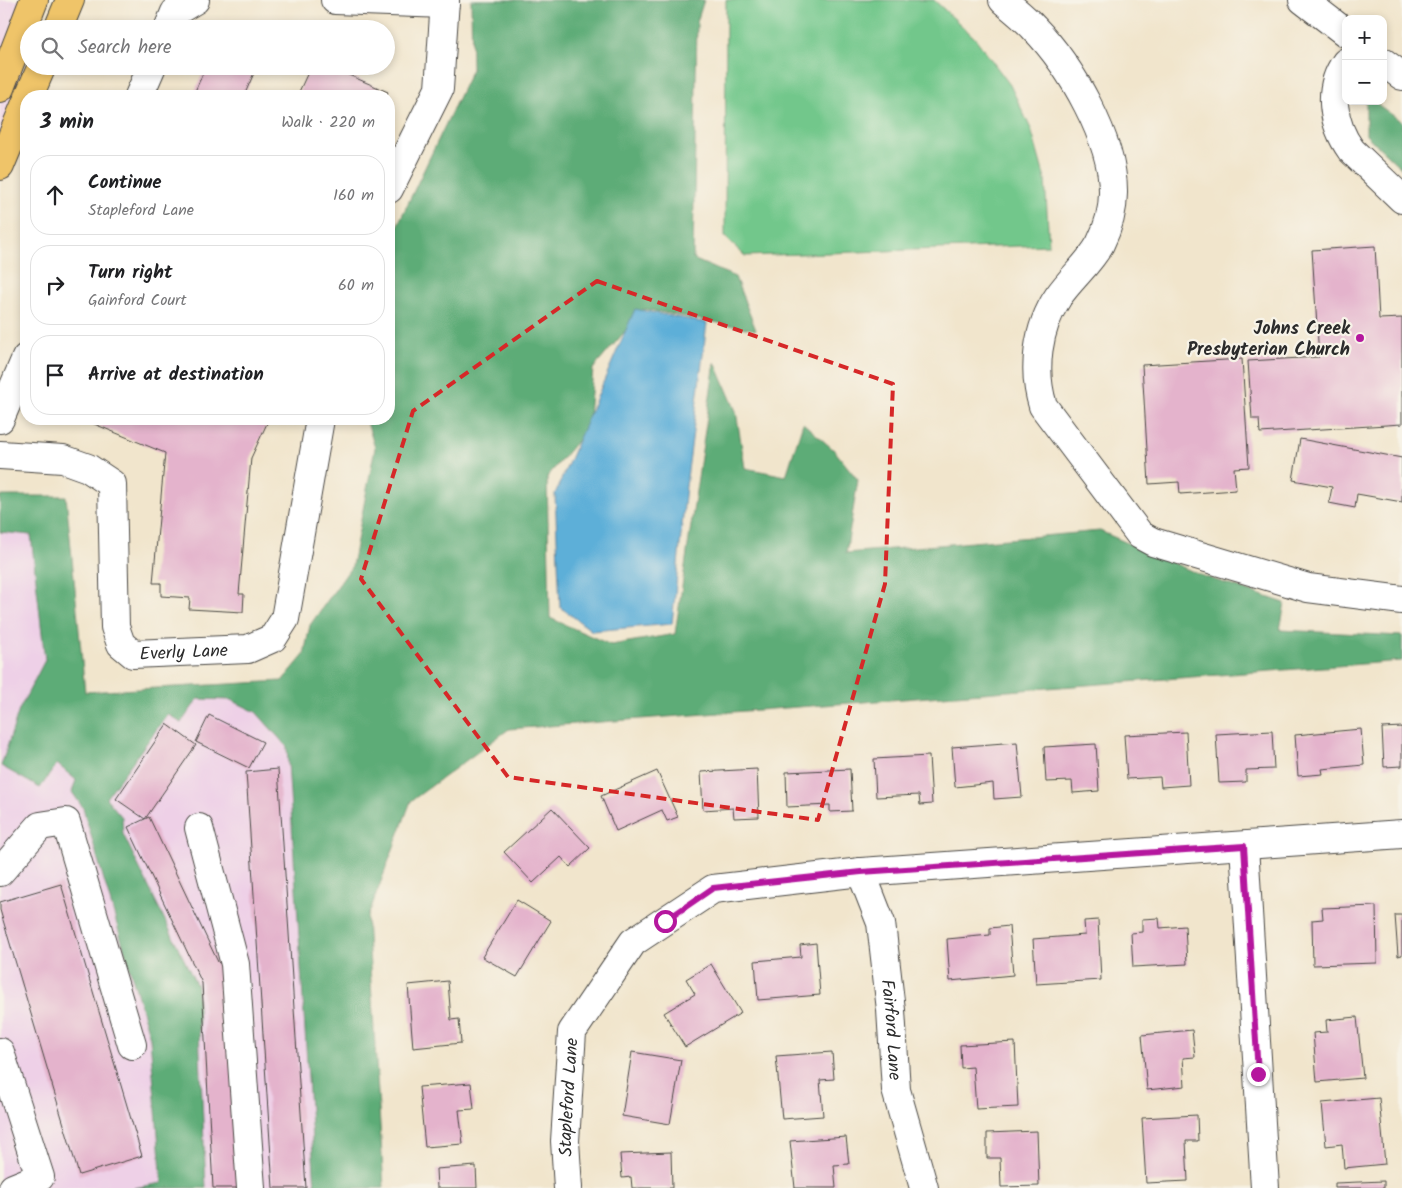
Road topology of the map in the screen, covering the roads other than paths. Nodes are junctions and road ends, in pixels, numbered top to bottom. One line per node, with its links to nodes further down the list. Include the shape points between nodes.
1 (34, 0): 8 (highway)
2 (70, 0): 9 (highway)
3 (195, 0): 10 (street, via 175,12)
4 (335, 0): 7 (street)
5 (1003, 0): 29 (street, via 1034,27 1071,77 1098,128 1113,181 1111,214 1101,242 1085,267 1058,296 1043,328 1037,382 1043,406 1140,535 1152,542 1308,588)
6 (1303, 0): 11 (street)
7 (445, 2): 23 (street, via 439,89)
8 (26, 20)
9 (62, 20)
10 (172, 20)
11 (1342, 30)
12 (20, 36): 18 (highway)
13 (1387, 65): 17 (street)
14 (1342, 70): 24 (street, via 1334,92 1340,132 1351,150)
15 (38, 75): 19 (highway)
16 (148, 75): 20 (street)
17 (1402, 76)
18 (0, 88)
19 (32, 90)
20 (142, 90)
21 (20, 118): 22 (highway)
22 (0, 166)
23 (395, 177)
24 (1402, 198)
25 (20, 372): 26 (street)
26 (0, 419)
27 (319, 425): 28 (street, Everly Lane, via 285,619 273,638 248,649 133,654 121,644 115,627 112,484 88,468 63,459)
28 (0, 455)
29 (1402, 600)
30 (199, 828): 38 (street, via 235,964)
31 (1402, 834): 32 (street, Stapleford Lane)
32 (1244, 846): 34 (street, Stapleford Lane); 41 (street)
33 (0, 872): 35 (street, via 40,826 66,822)
34 (861, 872): 39 (street, Stapleford Lane, via 713,888 633,942 572,1032 565,1141); 40 (street, Fairford Lane, via 881,923 896,1090)
35 (132, 1045)
36 (0, 1052): 37 (street, via 40,1177)
37 (13, 1188)
38 (251, 1188)
39 (568, 1188)
40 (924, 1188)
41 (1265, 1188)

